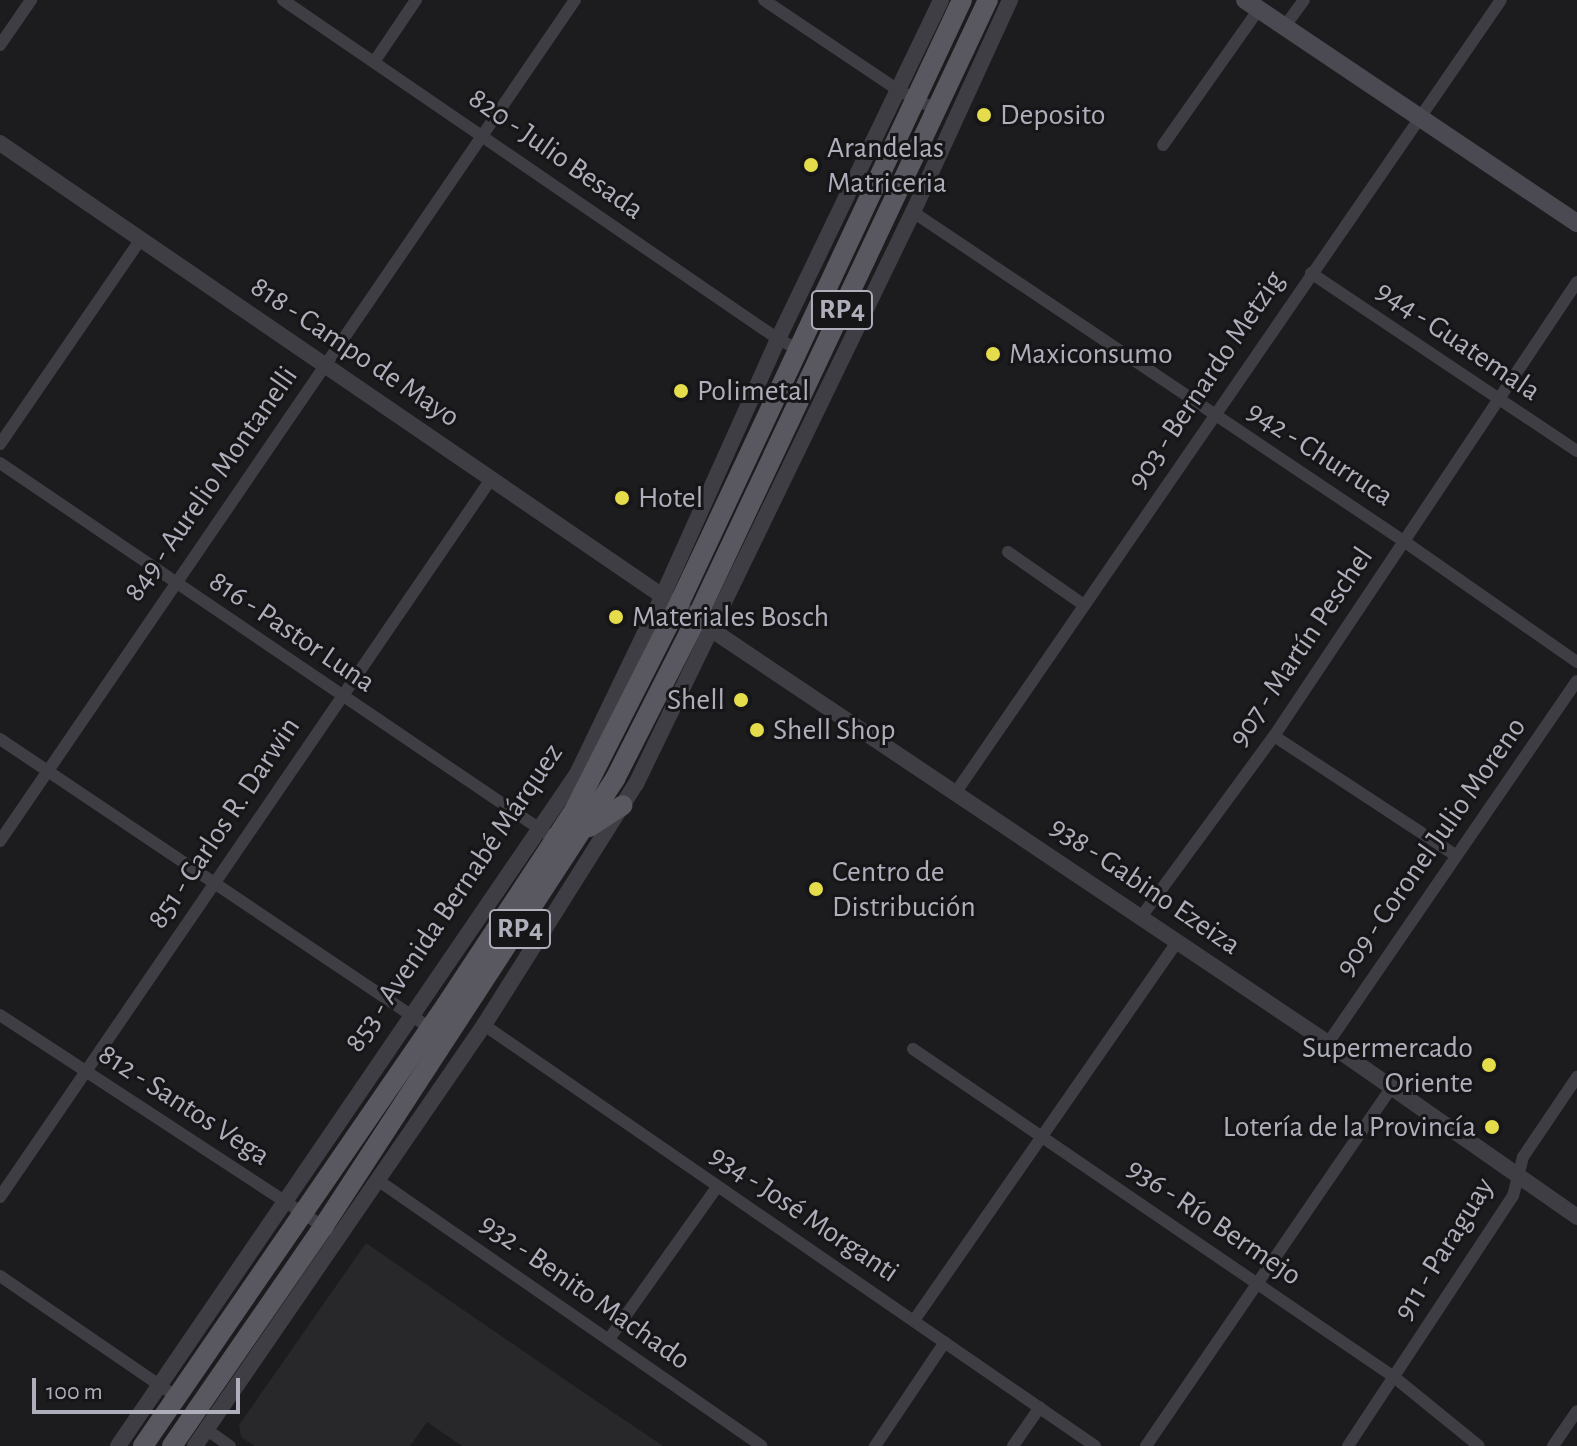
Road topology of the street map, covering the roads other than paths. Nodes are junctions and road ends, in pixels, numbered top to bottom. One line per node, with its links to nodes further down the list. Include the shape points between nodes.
1 (31, 0): 14 (street)
2 (283, 0): 15 (street, 820 - Julio Besada)
3 (416, 0): 15 (street)
4 (575, 0): 19 (street, 849 - Aurelio Montanelli)
5 (764, 0): 16 (street)
6 (941, 0): 16 (street, 853 - Avenida Bernabé Márquez)
7 (962, 0): 16 (main road, 853 - Avenida Bernabé Márquez / RP4)
8 (988, 0): 17 (main road, RP4)
9 (1010, 0): 22 (street)
10 (1304, 0): 13 (street)
11 (1501, 0): 18 (street, 903 - Bernardo Metzig)
12 (1252, 5): 13 (main road); 21 (street)
13 (1285, 26): 18 (main road)
14 (0, 45)
15 (374, 62): 19 (street, 820 - Julio Besada)
16 (907, 95): 17 (street); 27 (street, 853 - Avenida Bernabé Márquez); 28 (main road, 853 - Avenida Bernabé Márquez / RP4)
17 (937, 110): 41 (main road, RP4)
18 (1419, 116): 23 (main road); 25 (street, 903 - Bernardo Metzig)
19 (482, 135): 27 (street, 820 - Julio Besada); 29 (street, 849 - Aurelio Montanelli)
20 (0, 143): 24 (street, 818 - Campo de Mayo)
21 (1163, 145)
22 (913, 212): 31 (street, 942 - Churruca); 41 (street)
23 (1577, 223)
24 (141, 239): 29 (street, 818 - Campo de Mayo); 32 (street)
25 (1311, 273): 30 (street, 944 - Guatemala); 31 (street, 903 - Bernardo Metzig)
26 (1577, 282): 30 (street, 907 - Martín Peschel)
27 (778, 339): 28 (street, 820 - Julio Besada); 39 (street, 853 - Avenida Bernabé Márquez)
28 (800, 350): 39 (main road, 853 - Avenida Bernabé Márquez / RP4)
29 (325, 366): 35 (street, 818 - Campo de Mayo); 38 (street, 849 - Aurelio Montanelli)
30 (1497, 399): 33 (street, 944 - Guatemala); 36 (street, 907 - Martín Peschel)
31 (1213, 415): 36 (street, 942 - Churruca); 40 (street, 903 - Bernardo Metzig)
32 (0, 444)
33 (1577, 451)
34 (0, 463): 38 (street, 816 - Pastor Luna)
35 (491, 479): 39 (street, 818 - Campo de Mayo); 44 (street, 851 - Carlos R. Darwin)
36 (1405, 542): 42 (street, 942 - Churruca); 45 (street, 907 - Martín Peschel)
37 (1008, 552): 40 (street)
38 (174, 582): 44 (street, 816 - Pastor Luna); 47 (street, 849 - Aurelio Montanelli)
39 (671, 601): 41 (street, 938 - Gabino Ezeiza); 51 (main road, 853 - Avenida Bernabé Márquez / RP4, via 594,773)
40 (1084, 605): 48 (street, 903 - Bernardo Metzig)
41 (704, 625): 48 (street, 938 - Gabino Ezeiza); 49 (street); 50 (main road, RP4)
42 (1577, 662)
43 (1577, 681): 53 (street, 909 - Coronel Julio Moreno)
44 (341, 697): 51 (street, 816 - Pastor Luna); 54 (street, 851 - Carlos R. Darwin)
45 (1274, 736): 53 (street); 55 (street, 907 - Martín Peschel)
46 (0, 739): 47 (street)
47 (47, 770): 52 (street, 849 - Aurelio Montanelli); 54 (street)
48 (956, 792): 55 (street, 938 - Gabino Ezeiza)
49 (623, 805): 50 (main road); 59 (street)
50 (586, 829): 73 (main road, RP4)
51 (549, 834): 58 (main road, 853 - Avenida Bernabé Márquez / RP4)
52 (0, 841)
53 (1455, 855): 60 (street, 909 - Coronel Julio Moreno)
54 (214, 885): 58 (street); 62 (street, 851 - Carlos R. Darwin)
55 (1141, 917): 56 (street, 938 - Gabino Ezeiza)
56 (1177, 942): 60 (street, 938 - Gabino Ezeiza); 65 (street)
57 (0, 1015): 62 (street, 812 - Santos Vega)
58 (422, 1022): 70 (street, 853 - Avenida Bernabé Márquez); 71 (main road, 853 - Avenida Bernabé Márquez / RP4)
59 (484, 1025): 67 (street); 68 (street, 934 - José Morganti)
60 (1328, 1043): 64 (street, 938 - Gabino Ezeiza)
61 (913, 1049): 65 (street, 936 - Río Bermejo)
62 (86, 1072): 69 (street, 851 - Carlos R. Darwin); 70 (street, 812 - Santos Vega)
63 (1577, 1077): 66 (street, 911 - Paraguay, via 1523,1157)
64 (1391, 1088): 66 (street, 938 - Gabino Ezeiza); 75 (street)
65 (1043, 1138): 75 (street, 936 - Río Bermejo); 76 (street)
66 (1518, 1176): 72 (street, 938 - Gabino Ezeiza); 79 (street, 911 - Paraguay, via 1513,1196)
67 (379, 1181): 73 (street); 77 (street, 932 - Benito Machado)
68 (717, 1187): 76 (street, 934 - José Morganti); 77 (street)
69 (0, 1197)
70 (285, 1203): 71 (street, 812 - Santos Vega); 80 (street, 853 - Avenida Bernabé Márquez)
71 (303, 1214): 73 (street, 812 - Santos Vega); 80 (main road, 853 - Avenida Bernabé Márquez / RP4)
72 (1577, 1217)
73 (332, 1232): 83 (street); 86 (main road, RP4)
74 (0, 1276): 80 (street)
75 (1258, 1283): 79 (street, 936 - Río Bermejo); 93 (street)
76 (915, 1319): 78 (street, 934 - José Morganti)
77 (609, 1339): 89 (street, 932 - Benito Machado)
78 (945, 1342): 81 (street, 934 - José Morganti); 90 (street)
79 (1394, 1377): 94 (street, 911 - Paraguay); 95 (street, 936 - Río Bermejo)
80 (169, 1391): 84 (street, 853 - Avenida Bernabé Márquez); 85 (main road, 853 - Avenida Bernabé Márquez / RP4)
81 (1040, 1407): 91 (street); 92 (street, 934 - José Morganti)
82 (1577, 1411): 96 (street)
83 (207, 1430): 87 (street); 88 (street)
84 (118, 1446)
85 (143, 1446)
86 (172, 1446)
87 (195, 1446)
88 (230, 1446)
89 (761, 1446)
90 (875, 1446)
91 (1013, 1446)
92 (1095, 1446)
93 (1146, 1446)
94 (1348, 1446)
95 (1479, 1446)
96 (1553, 1446)

